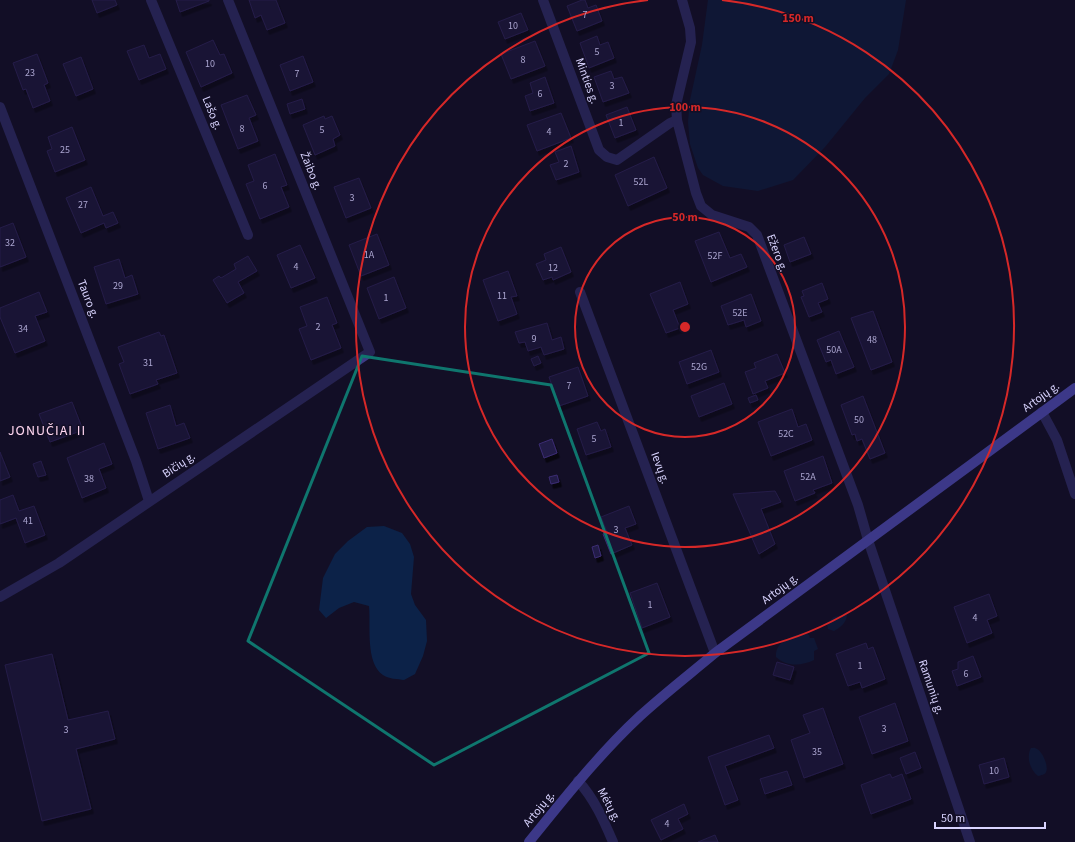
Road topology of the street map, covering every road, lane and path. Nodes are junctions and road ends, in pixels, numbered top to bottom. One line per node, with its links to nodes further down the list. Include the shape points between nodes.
1 (151, 0): 7 (street, Lašo g.)
2 (228, 0): 9 (street, Žaibo g.)
3 (543, 0): 6 (street, Minties g., via 599,150 607,158 617,160)
4 (682, 0): 6 (street, Ežero g., via 691,42 676,106)
5 (0, 107): 13 (street, Tauro g.)
6 (677, 120): 14 (street, Ežero g., via 701,206 712,215 749,227 757,235 858,505)
7 (248, 235)
8 (580, 292): 16 (street, Ievų g.)
9 (370, 352): 13 (street, Bičių g.)
10 (1075, 388): 11 (main road, Artojų g.)
11 (1042, 412): 12 (street, via 1057,440); 14 (main road, Artojų g.)
12 (1075, 494)
13 (149, 501): 15 (street, Bičių g., via 59,563)
14 (868, 540): 16 (main road, Artojų g.); 20 (street, Ramunių g.)
15 (0, 597)
16 (715, 653): 17 (main road, Artojų g., via 639,717)
17 (578, 781): 18 (main road, Artojų g.); 19 (street, Mėtų g., via 586,790)
18 (529, 842)
19 (613, 842)
20 (970, 842)

